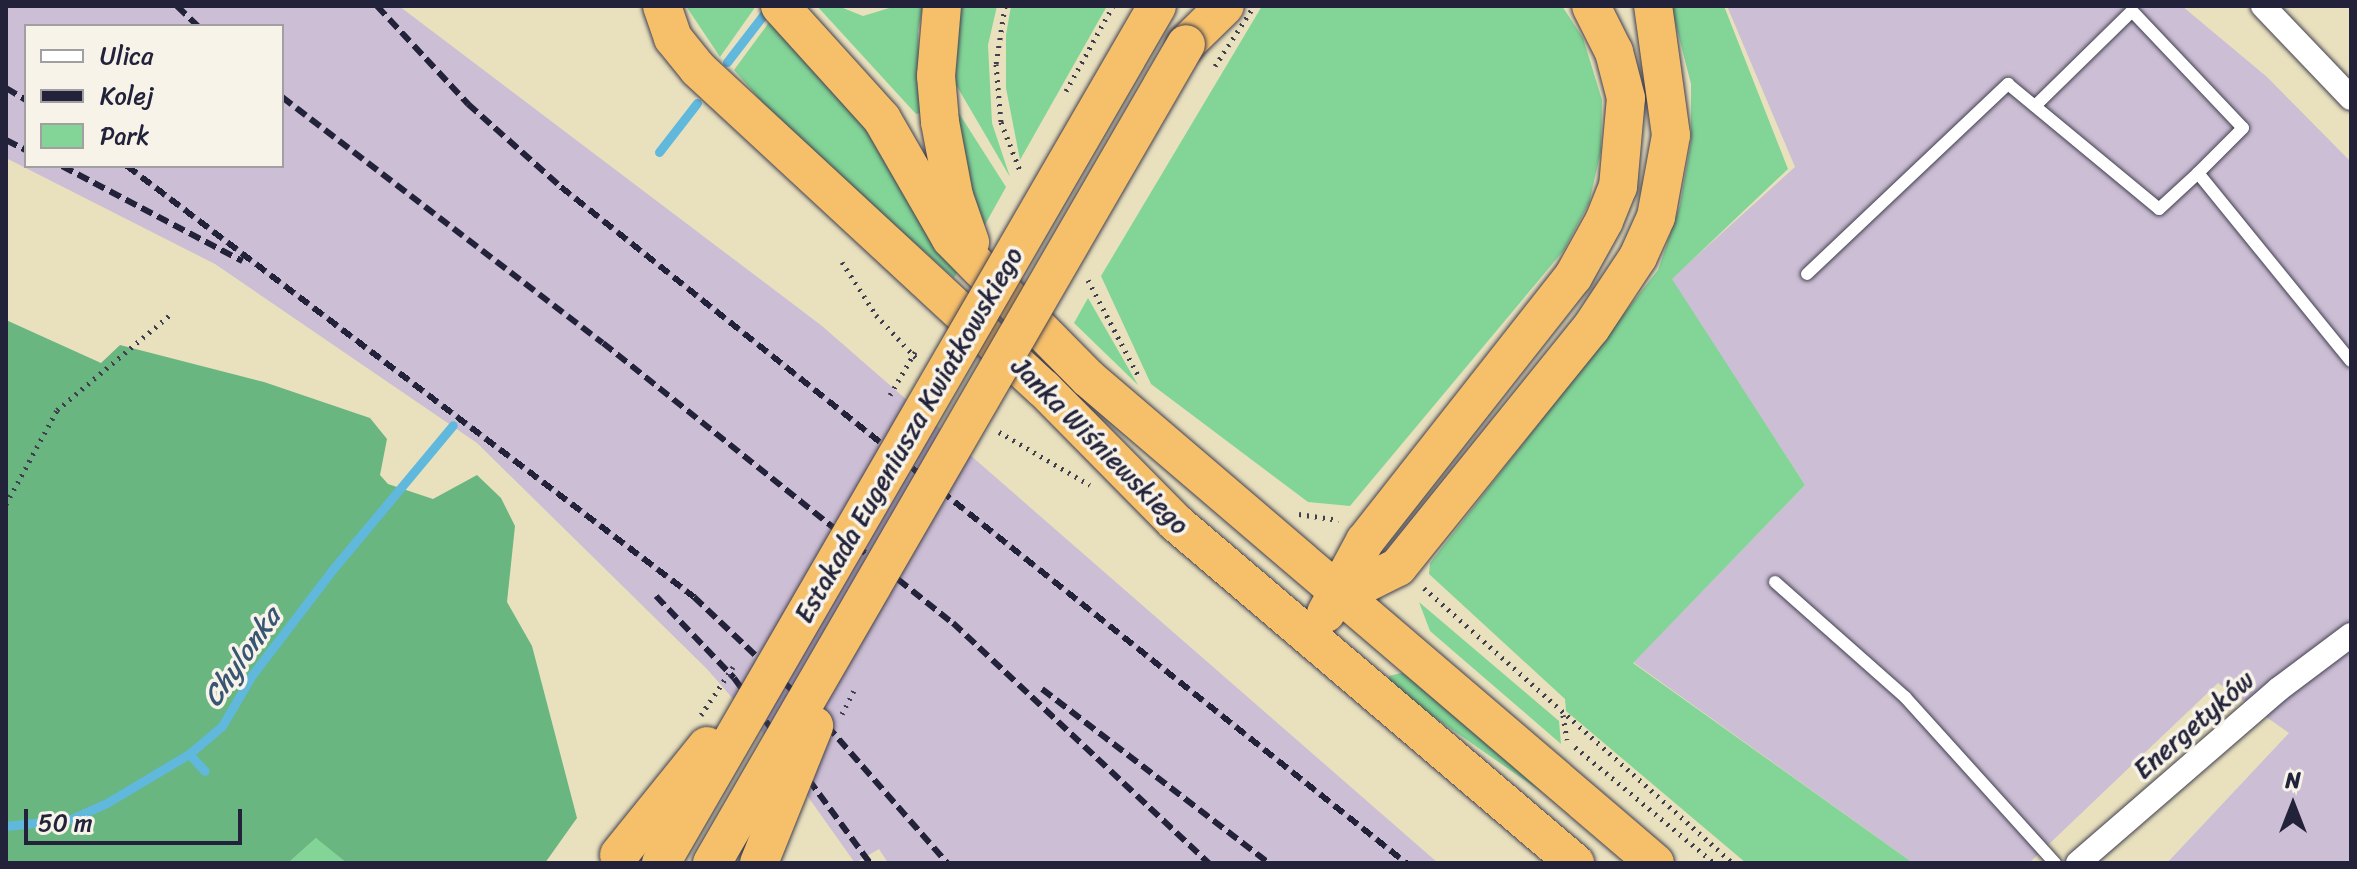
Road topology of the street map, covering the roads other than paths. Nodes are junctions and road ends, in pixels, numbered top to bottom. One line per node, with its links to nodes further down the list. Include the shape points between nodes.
1 (648, 6): 10 (street, Janka Wiśniewskiego)
2 (780, 6): 16 (highway, via 882,119 938,221)
3 (942, 6): 16 (highway, via 936,76 946,161 964,226)
4 (1157, 6): 23 (highway, Estakada Eugeniusza Kwiatkowskiego, bridge)
5 (1209, 6): 11 (highway, Estakada Eugeniusza Kwiatkowskiego)
6 (1225, 6): 11 (highway)
7 (1591, 6): 20 (highway, via 1614,52 1626,98 1618,187 1573,277 1386,512 1365,541)
8 (2263, 6): 12 (street)
9 (1655, 15): 20 (highway, via 1671,135 1656,217 1638,257 1591,328 1398,567)
10 (667, 22): 22 (highway, Janka Wiśniewskiego, via 698,69 1044,389 1175,522)
11 (1186, 44): 19 (highway, Estakada Eugeniusza Kwiatkowskiego, bridge)
12 (2351, 98)
13 (2035, 106): 14 (lane, via 2159,209); 14 (lane, via 2132,11 2243,128); 15 (lane, via 2008,84)
14 (2198, 173): 17 (lane)
15 (1807, 274)
16 (995, 286): 20 (highway, Janka Wiśniewskiego, via 1150,434)
17 (2351, 361)
18 (1775, 582): 30 (lane, via 1905,697)
19 (868, 593): 26 (highway, Estakada Eugeniusza Kwiatkowskiego, bridge); 27 (highway, bridge)
20 (1340, 596): 22 (highway); 29 (highway, Janka Wiśniewskiego)
21 (2351, 635): 31 (street, Energetyków, via 2279,689)
22 (1307, 637): 28 (highway, Janka Wiśniewskiego)
23 (780, 657): 24 (highway, bridge); 25 (highway, Estakada Eugeniusza Kwiatkowskiego, bridge)
24 (614, 863)
25 (661, 863)
26 (712, 863)
27 (759, 863)
28 (1575, 863)
29 (1655, 863)
30 (2055, 863)
31 (2078, 863)

